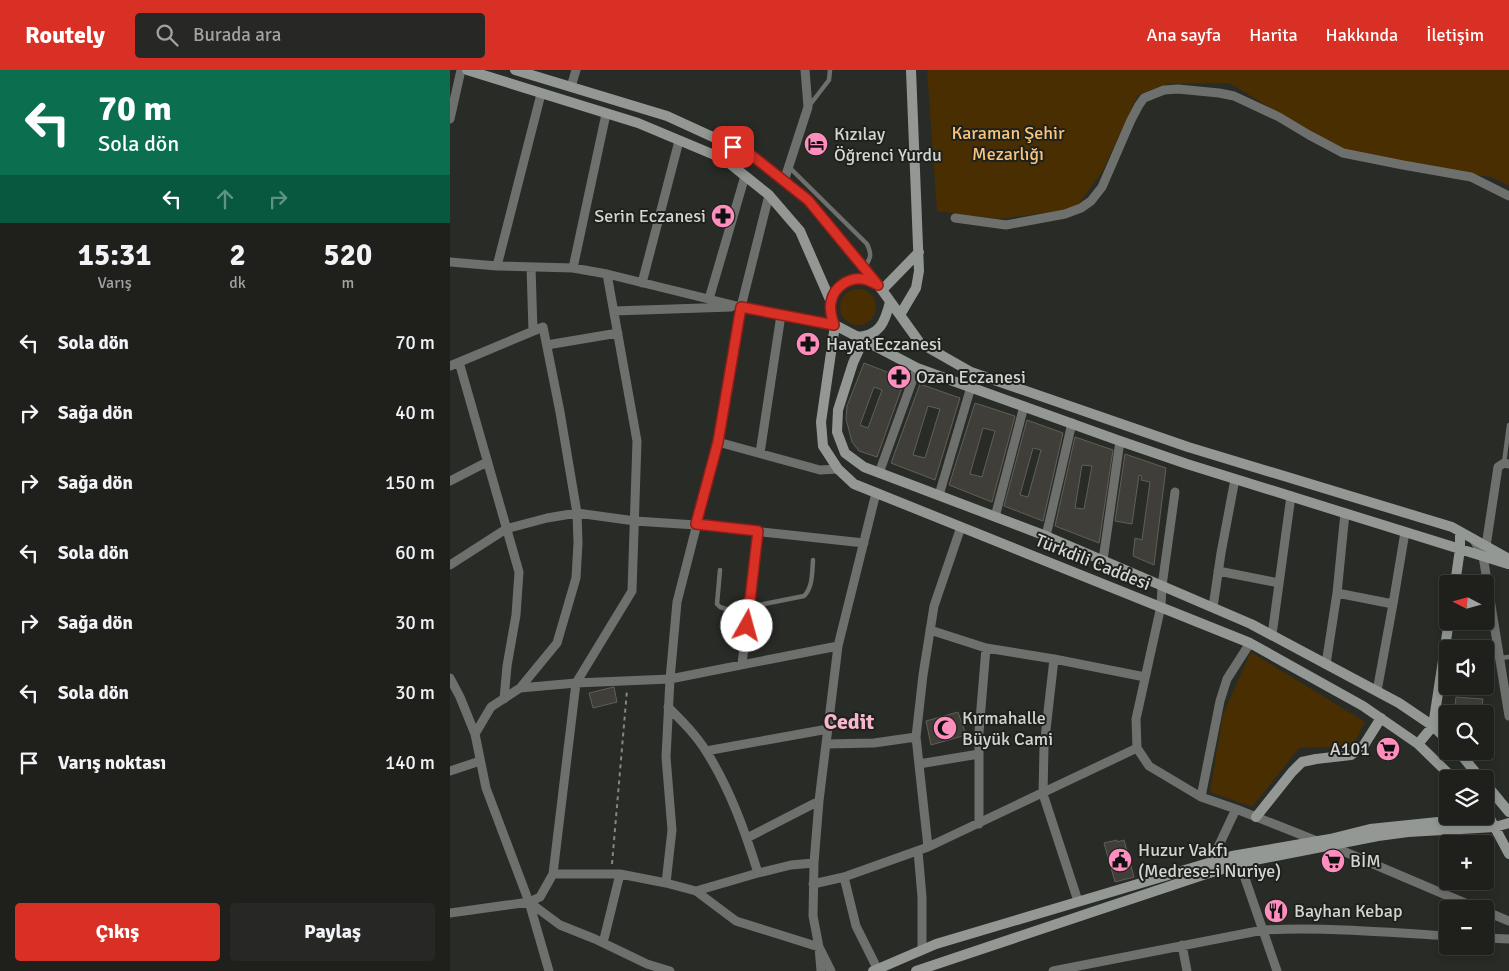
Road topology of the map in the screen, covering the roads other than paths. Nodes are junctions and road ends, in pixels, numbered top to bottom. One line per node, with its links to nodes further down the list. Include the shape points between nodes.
1 (461, 70): 12 (street)
2 (467, 70): 9 (main road)
3 (515, 70): 8 (main road)
4 (576, 70): 8 (street)
5 (805, 70): 10 (street)
6 (830, 70): 10 (lane, via 829,80)
7 (910, 70): 20 (main road)
8 (571, 87): 16 (main road, via 667,116 750,154)
9 (541, 94): 11 (main road); 22 (street)
10 (808, 107): 14 (street)
11 (606, 114): 13 (main road); 24 (street)
12 (450, 119)
13 (679, 140): 15 (main road, via 724,159); 27 (street)
14 (788, 166): 16 (street); 25 (lane, via 866,244 870,258)
15 (745, 176): 17 (main road); 29 (street)
16 (784, 181): 25 (main road, via 808,200)
17 (769, 195): 30 (main road, via 800,231); 32 (street)
18 (1509, 196): 19 (street, via 1472,177 1343,153 1234,96 1178,89 1164,90 1144,98 1102,187 1091,201 1080,208 1006,225)
19 (955, 218)
20 (919, 252): 28 (main road); 35 (main road, via 916,288)
21 (450, 262): 22 (street)
22 (497, 266): 23 (street)
23 (531, 267): 24 (street); 37 (street)
24 (573, 268): 26 (street)
25 (864, 268): 28 (main road)
26 (607, 274): 27 (street); 33 (street)
27 (642, 283): 29 (street)
28 (880, 287): 30 (main road, via 866,280 848,281 840,286); 31 (main road)
29 (709, 299): 32 (street)
30 (831, 302): 36 (main road)
31 (890, 302): 35 (main road); 39 (main road, via 884,323)
32 (741, 307): 33 (street); 34 (street); 50 (street)
33 (614, 311): 38 (street)
34 (781, 315): 36 (street); 51 (street)
35 (900, 315): 71 (main road, via 920,343 970,372 1188,447)
36 (834, 325): 39 (main road); 54 (main road, Türkdili Caddesi, via 821,422 823,446)
37 (533, 331): 40 (street, via 543,327); 41 (street)
38 (618, 334): 40 (street); 65 (street, via 637,441)
39 (860, 339): 43 (main road); 55 (main road, Türkdili Caddesi, via 838,410 837,432 845,453 864,467)
40 (547, 345): 62 (street)
41 (460, 362): 42 (street); 52 (street)
42 (450, 366)
43 (917, 368): 44 (main road); 55 (street)
44 (971, 387): 45 (main road); 60 (street)
45 (1024, 406): 46 (main road); 64 (street)
46 (1072, 423): 49 (main road); 72 (street)
47 (1509, 425): 48 (lane)
48 (1508, 436): 53 (lane)
49 (1120, 440): 56 (main road); 77 (street)
50 (718, 442): 51 (street); 66 (street)
51 (760, 453): 54 (street, via 820,470)
52 (487, 462): 57 (street); 68 (street)
53 (1506, 463): 75 (street, via 1498,467)
54 (838, 469): 59 (main road, Türkdili Caddesi, via 854,484)
55 (880, 473): 60 (main road, Türkdili Caddesi)
56 (1235, 479): 61 (main road); 82 (street)
57 (450, 482)
58 (1175, 492): 85 (street)
59 (876, 493): 67 (main road, Türkdili Caddesi); 73 (street)
60 (939, 495): 64 (main road, Türkdili Caddesi)
61 (1291, 496): 63 (main road); 84 (street)
62 (577, 513): 65 (street); 68 (street); 105 (street, via 576,578 556,643)
63 (1345, 513): 70 (main road); 86 (street)
64 (995, 517): 72 (main road, Türkdili Caddesi)
65 (635, 521): 66 (street); 104 (street, via 632,591)
66 (696, 524): 69 (street); 103 (street, via 677,602)
67 (961, 527): 88 (main road, Türkdili Caddesi); 91 (street, via 934,606)
68 (506, 529): 80 (street); 107 (street, via 519,572)
69 (758, 531): 73 (street); 89 (street)
70 (1405, 532): 74 (main road); 87 (street)
71 (1460, 532): 74 (main road); 75 (main road)
72 (1046, 536): 77 (main road, Türkdili Caddesi)
73 (864, 543): 95 (street)
74 (1460, 549): 75 (main road); 83 (main road)
75 (1484, 551): 78 (main road); 79 (main road); 97 (street)
76 (813, 560): 89 (lane, via 811,585 804,596)
77 (1103, 560): 85 (main road, Türkdili Caddesi)
78 (1509, 560)
79 (1509, 564)
80 (450, 565)
81 (720, 570): 89 (lane, via 717,604 726,609)
82 (1218, 570): 84 (street); 90 (street)
83 (1456, 575)
84 (1279, 583): 93 (street)
85 (1162, 586): 88 (street); 90 (main road, Türkdili Caddesi)
86 (1337, 593): 87 (street); 100 (street)
87 (1393, 604): 106 (street)
88 (1160, 606): 94 (main road, Türkdili Caddesi); 101 (street)
89 (749, 607): 99 (street)
90 (1213, 608): 93 (main road, Türkdili Caddesi)
91 (930, 630): 96 (street); 115 (street)
92 (1448, 630): 111 (main road)
93 (1272, 635): 100 (main road, Türkdili Caddesi)
94 (1250, 643): 110 (main road, Türkdili Caddesi); 129 (street, via 1227,679 1222,694)
95 (838, 646): 99 (street); 112 (street)
96 (986, 648): 98 (street); 120 (street)
97 (1504, 658): 109 (street)
98 (1054, 659): 101 (street); 128 (street, via 1044,747)
99 (742, 664): 103 (street)
100 (1326, 664): 106 (main road, Türkdili Caddesi)
101 (1145, 676): 118 (street, via 1136,720)
102 (450, 678): 114 (street)
103 (670, 679): 104 (street); 108 (street)
104 (576, 683): 105 (street); 149 (street)
105 (520, 688): 107 (street)
106 (1376, 691): 111 (main road, Türkdili Caddesi, via 1399,702)
107 (504, 699): 114 (street, via 491,707)
108 (668, 707): 119 (street); 152 (street, via 666,757 672,830)
109 (1509, 716)
110 (1380, 718): 117 (main road, Türkdili Caddesi); 134 (main road, via 1364,745 1352,755 1302,762)
111 (1433, 726): 113 (main road, Türkdili Caddesi); 117 (main road)
112 (828, 729): 116 (street); 119 (street)
113 (1439, 732)
114 (474, 734): 121 (street)
115 (916, 737): 116 (street, via 874,743); 123 (street)
116 (826, 744): 130 (street)
117 (1418, 744): 124 (main road, Türkdili Caddesi)
118 (1137, 748): 128 (street); 129 (street, via 1149,766)
119 (706, 750): 139 (street)
120 (979, 754): 123 (street); 137 (street)
121 (480, 760): 126 (street); 157 (street, via 486,788)
122 (1465, 760): 125 (main road)
123 (919, 764): 142 (street)
124 (1445, 770)
125 (1474, 770)
126 (450, 771)
127 (1494, 793): 131 (main road)
128 (1043, 794): 137 (street); 156 (street)
129 (1201, 797): 132 (street)
130 (819, 801): 139 (street); 145 (street)
131 (1507, 807): 133 (main road)
132 (1236, 809): 134 (street); 146 (street)
133 (1494, 809)
134 (1256, 817): 140 (street)
135 (1439, 822): 140 (main road, via 1370,829)
136 (1509, 823): 138 (main road)
137 (979, 824): 142 (street)
138 (1495, 827): 141 (main road, via 1401,833); 144 (main road)
139 (747, 838): 148 (street)
140 (1317, 841): 146 (main road)
141 (1331, 846): 147 (main road); 155 (street)
142 (928, 847): 143 (street)
143 (918, 851): 151 (street); 168 (street)
144 (1509, 854)
145 (814, 862): 148 (street); 153 (street)
146 (1211, 862): 156 (main road)
147 (1240, 864): 161 (street); 176 (main road)
148 (758, 873): 154 (street)
149 (553, 874): 150 (street); 157 (street, via 540,897)
150 (616, 874): 152 (street); 165 (street)
151 (844, 877): 153 (street); 171 (street, via 856,926)
152 (666, 882): 154 (street)
153 (813, 884): 167 (street, via 813,916)
154 (696, 891): 167 (street, via 736,921)
155 (1458, 900)
156 (1078, 901): 168 (main road)
157 (529, 902): 158 (street); 165 (street, via 560,925); 172 (street)
158 (450, 913)
159 (1494, 915): 160 (street)
160 (1509, 922)
161 (1263, 930): 162 (street); 166 (street); 179 (street)
162 (1439, 935)
163 (1494, 938): 164 (street)
164 (1509, 939)
165 (602, 943): 170 (street)
166 (1182, 945): 169 (street); 178 (street)
167 (819, 947): 174 (street); 175 (street)
168 (922, 950): 171 (main road)
169 (1102, 966): 177 (street)
170 (656, 969): 173 (street)
171 (875, 970)
172 (549, 971)
173 (670, 971)
174 (821, 971)
175 (831, 971)
176 (916, 971)
177 (1053, 971)
178 (1187, 971)
179 (1277, 971)

